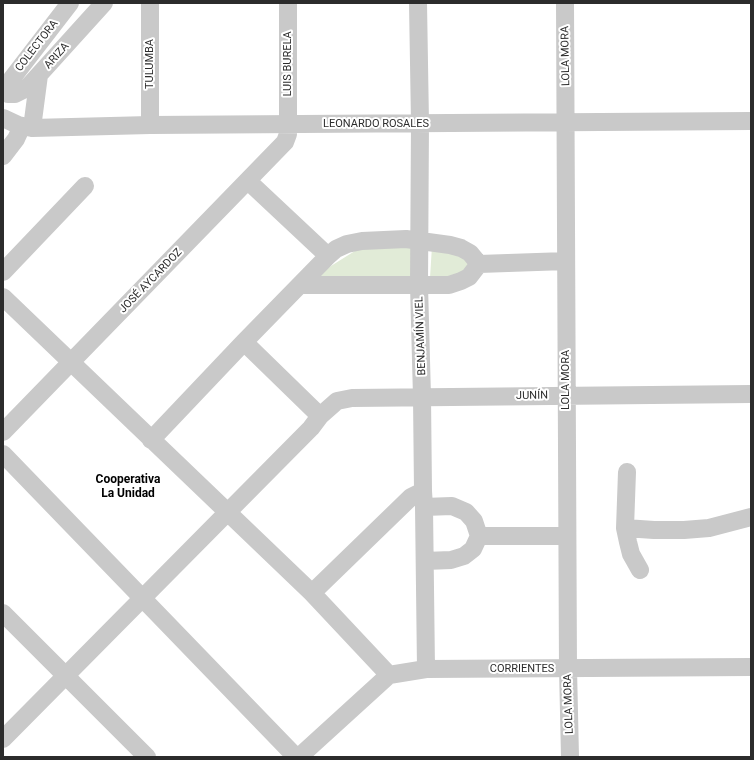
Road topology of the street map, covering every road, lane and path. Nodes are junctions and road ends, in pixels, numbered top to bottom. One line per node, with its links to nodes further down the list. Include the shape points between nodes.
1 (70, 3): 8 (street, COLECTORA)
2 (104, 3): 7 (street, ARIZA)
3 (150, 3): 14 (street, TULUMBA)
4 (288, 3): 13 (street, LUIS BURELA)
5 (418, 3): 11 (street, BENJAMÍN VIEL)
6 (565, 3): 12 (street, LOLA MORA)
7 (39, 75): 8 (street, ARIZA, via 27,88 15,94 8,94); 15 (street)
8 (3, 90)
9 (3, 118): 15 (street, LEONARDO ROSALES)
10 (751, 121): 12 (street, LEONARDO ROSALES)
11 (420, 123): 12 (street, LEONARDO ROSALES); 13 (street, LEONARDO ROSALES); 19 (street, BENJAMÍN VIEL)
12 (566, 123): 21 (street, LOLA MORA)
13 (288, 124): 14 (street, LEONARDO ROSALES); 17 (street, JOSÉ AYCARDOZ, via 285,142)
14 (150, 125): 15 (street, LEONARDO ROSALES)
15 (27, 127): 16 (street)
16 (3, 156)
17 (248, 181): 20 (street); 28 (street, JOSÉ AYCARDOZ)
18 (86, 186): 23 (street)
19 (420, 241): 20 (street, via 362,241 348,244); 22 (street, via 461,248 470,253); 25 (street, BENJAMÍN VIEL)
20 (328, 256): 24 (street)
21 (566, 261): 22 (street); 30 (street, LOLA MORA)
22 (479, 264): 25 (street, via 469,277 462,281 449,285)
23 (3, 272)
24 (300, 285): 25 (street); 27 (street)
25 (419, 285): 31 (street, BENJAMÍN VIEL)
26 (3, 297): 28 (street)
27 (244, 342): 32 (street); 34 (street)
28 (71, 362): 33 (street, JOSÉ AYCARDOZ); 34 (street)
29 (751, 394): 30 (street, JUNÍN)
30 (566, 395): 31 (street, JUNÍN); 42 (street, LOLA MORA)
31 (422, 397): 32 (street, JUNÍN, via 352,398 337,401); 37 (street, BENJAMÍN VIEL)
32 (320, 416): 38 (street)
33 (3, 432)
34 (151, 440): 38 (street)
35 (3, 454): 46 (street)
36 (627, 472): 40 (street)
37 (423, 499): 41 (street, via 466,512 474,521); 43 (street, BENJAMÍN VIEL); 45 (street, via 411,497)
38 (227, 513): 45 (street); 46 (street)
39 (751, 517): 40 (street, via 709,528)
40 (626, 528): 44 (street, via 631,554)
41 (479, 536): 42 (street); 43 (street, via 473,549 464,556 451,560)
42 (567, 536): 49 (street, LOLA MORA)
43 (425, 561): 50 (street, BENJAMÍN VIEL)
44 (640, 570)
45 (312, 593): 51 (street)
46 (142, 598): 52 (street); 55 (street)
47 (3, 613): 52 (street)
48 (751, 667): 49 (street, CORRIENTES)
49 (568, 668): 50 (street, CORRIENTES); 57 (street, LOLA MORA)
50 (426, 669): 51 (street, CORRIENTES)
51 (389, 675): 56 (street)
52 (66, 676): 53 (street); 54 (street)
53 (3, 739)
54 (147, 757)
55 (296, 757)
56 (299, 757)
57 (570, 757)

